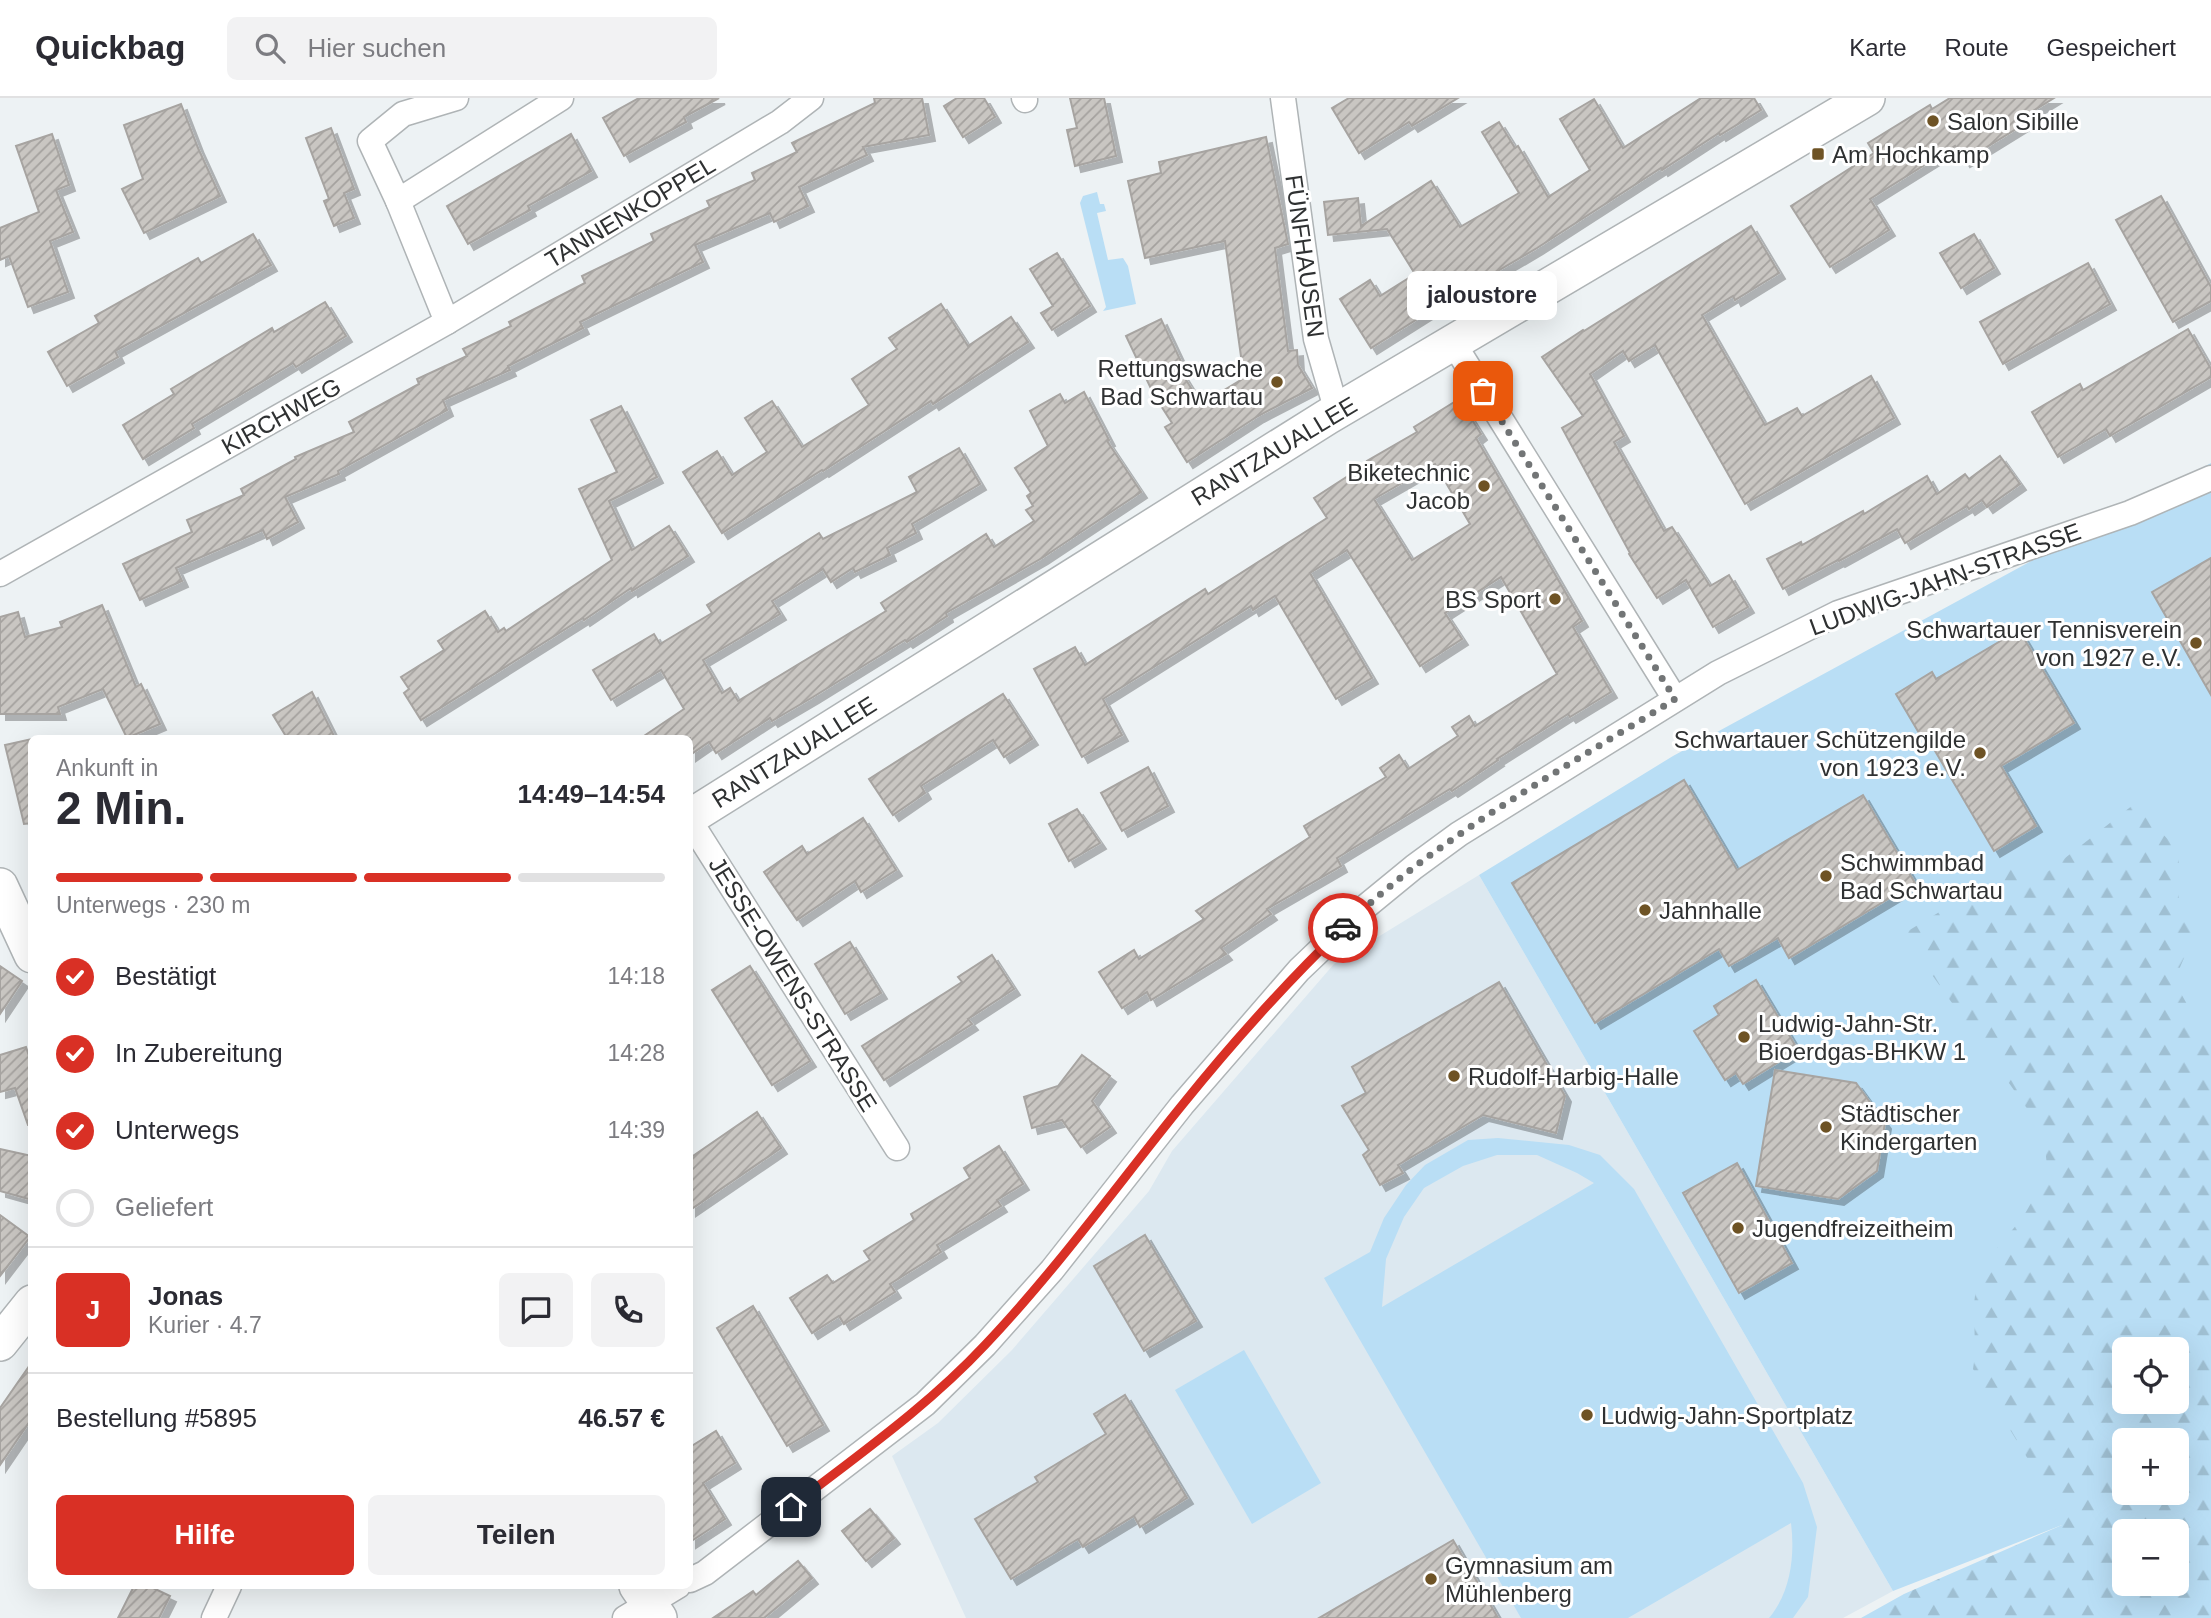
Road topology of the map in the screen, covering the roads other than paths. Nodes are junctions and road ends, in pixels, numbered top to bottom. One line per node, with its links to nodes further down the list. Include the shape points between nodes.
1 (456, 98): 6 (street, via 402,114 370,141)
2 (561, 98): 6 (street)
3 (811, 98): 7 (street, TANNENKOPPEL, via 780,122)
4 (1283, 98): 9 (street, FÜNFHAUSEN, via 1316,339)
5 (1867, 98): 8 (main road, RANTZAUALLEE)
6 (398, 201): 7 (street)
7 (447, 322): 11 (street, KIRCHWEG)
8 (1454, 344): 9 (main road, RANTZAUALLEE); 12 (street)
9 (1337, 412): 13 (main road, RANTZAUALLEE)
10 (2211, 478): 12 (street, LUDWIG-JAHN-STRASSE, via 2130,513 1838,613)
11 (0, 575)
12 (1675, 699): 20 (street, LUDWIG-JAHN-STRASSE, via 1460,834 1364,908 1299,970 1243,1033 1052,1270 985,1345 925,1404)
13 (693, 817)
14 (693, 824): 17 (street, JESSE-OWENS-STRASSE)
15 (0, 886): 16 (main road)
16 (28, 946)
17 (897, 1148)
18 (28, 1308): 19 (main road)
19 (0, 1342)
20 (693, 1579)
21 (228, 1589): 24 (street)
22 (673, 1589): 23 (street)
23 (642, 1606)
24 (214, 1618)

